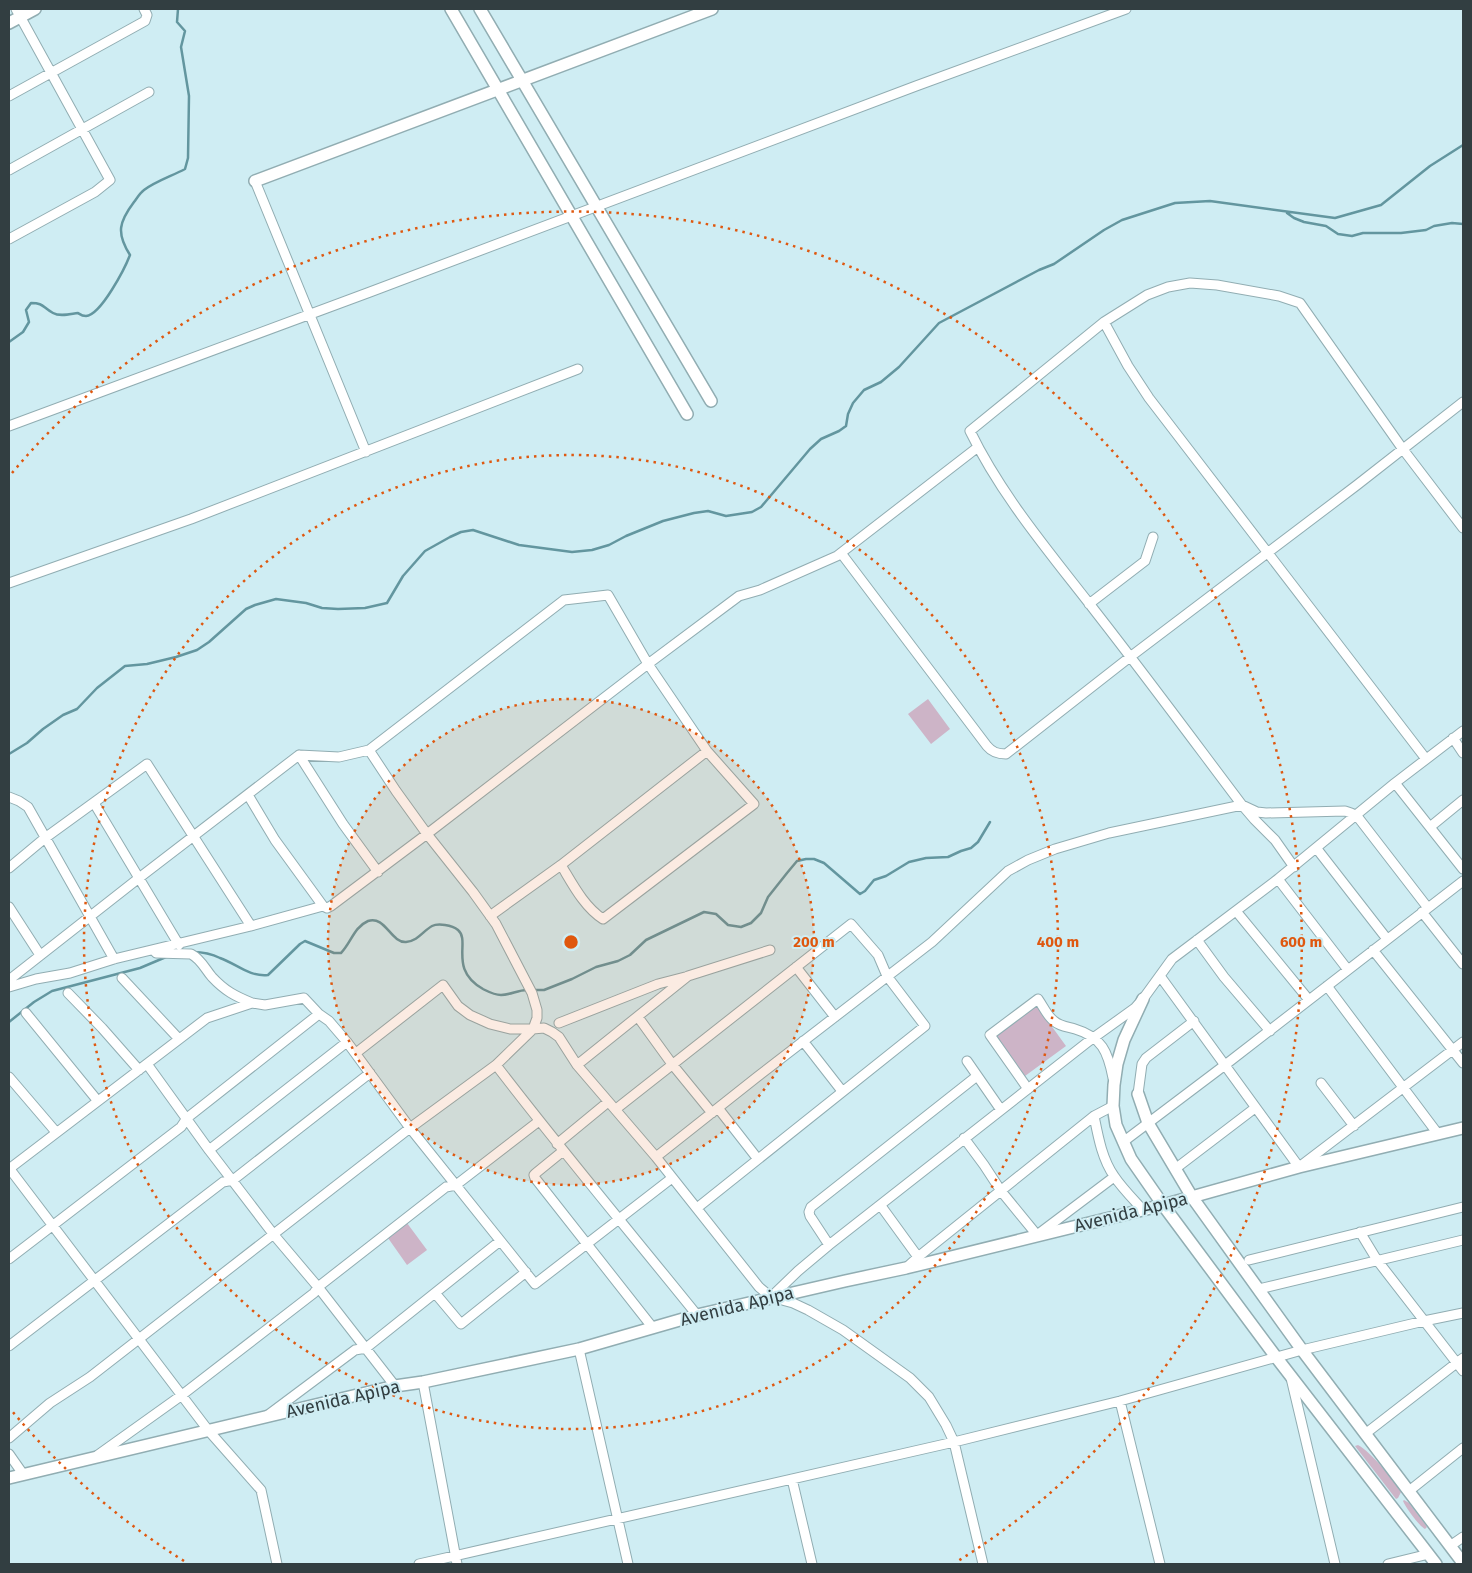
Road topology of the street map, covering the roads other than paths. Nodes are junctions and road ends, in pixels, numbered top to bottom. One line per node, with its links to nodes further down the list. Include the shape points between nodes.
1 (34, 9): 7 (street)
2 (144, 9): 9 (street, via 145,21)
3 (451, 9): 11 (street)
4 (480, 9): 10 (street)
5 (712, 9): 10 (street)
6 (1126, 9): 17 (street)
7 (18, 13): 8 (street); 9 (street)
8 (9, 23)
9 (51, 73): 13 (street); 14 (street)
10 (522, 80): 11 (street); 17 (street)
11 (498, 89): 16 (street); 18 (street)
12 (149, 92): 14 (street)
13 (9, 96)
14 (82, 129): 15 (street); 19 (street, via 110,180 95,192)
15 (9, 170)
16 (255, 181): 20 (street)
17 (597, 207): 18 (street); 23 (street)
18 (572, 216): 20 (street); 25 (street)
19 (9, 240)
20 (309, 315): 26 (street); 29 (street)
21 (1104, 322): 27 (street, via 970,431); 28 (street, via 1148,295 1190,283 1244,289 1300,303); 33 (street, via 1149,398)
22 (578, 368): 29 (street)
23 (712, 401)
24 (1463, 402): 28 (street)
25 (687, 414)
26 (9, 426)
27 (978, 447): 32 (street); 35 (street, via 1002,487)
28 (1402, 448): 30 (street); 33 (street)
29 (366, 452): 34 (street, via 191,519)
30 (1463, 528)
31 (1153, 537): 35 (street, via 1145,561)
32 (841, 553): 36 (street, via 976,732 992,751 999,754 1006,754); 37 (street, via 760,590 739,596)
33 (1268, 553): 36 (street); 44 (street)
34 (9, 583)
35 (1090, 604): 36 (street)
36 (1130, 657): 50 (street)
37 (648, 664): 40 (street, via 608,595 564,600); 41 (street); 53 (street)
38 (1463, 731): 39 (street)
39 (1453, 738): 42 (street); 44 (street)
40 (370, 750): 43 (street, via 339,757); 53 (street)
41 (708, 751): 57 (street); 57 (street, via 754,804 603,918 591,909)
42 (1463, 753)
43 (299, 755): 46 (street); 61 (street, via 342,824)
44 (1426, 759): 45 (street)
45 (1395, 783): 51 (street); 52 (street)
46 (248, 795): 54 (street); 65 (street, via 275,840)
47 (9, 797): 55 (street, via 28,807)
48 (1463, 800): 52 (street)
49 (94, 803): 54 (street, via 147,764); 55 (street); 62 (street)
50 (1242, 805): 51 (street, via 1266,813 1338,811); 58 (street, via 1275,840); 84 (street, via 1118,830 1028,860 1008,871 932,942)
51 (1356, 816): 56 (street); 67 (street)
52 (1430, 826): 60 (street)
53 (427, 834): 61 (street); 70 (street)
54 (193, 836): 62 (street); 71 (street)
55 (45, 838): 59 (street); 69 (street)
56 (1317, 849): 58 (street); 72 (street)
57 (561, 865): 70 (street)
58 (1294, 867): 63 (street)
59 (9, 868)
60 (1463, 869)
61 (378, 872): 65 (street, via 331,906)
62 (139, 878): 69 (street); 74 (street)
63 (1278, 880): 68 (street); 82 (street)
64 (1463, 881): 67 (street)
65 (323, 906): 71 (street)
66 (9, 907): 78 (street)
67 (1425, 910): 72 (street); 80 (street)
68 (1236, 911): 73 (street); 92 (street)
69 (90, 916): 78 (street); 79 (street)
70 (490, 916): 100 (street, via 532,993 537,1010)
71 (252, 926): 74 (street)
72 (1387, 939): 76 (street)
73 (1196, 940): 85 (street, via 1172,959); 101 (street)
74 (179, 945): 77 (street)
75 (770, 950): 83 (street)
76 (1373, 950): 82 (street); 107 (street)
77 (142, 953): 79 (street); 93 (street, via 191,954 231,994)
78 (40, 956): 87 (street)
79 (114, 959): 89 (street, via 70,974)
80 (1463, 964)
81 (796, 967): 84 (street, via 851,924 878,955); 97 (street); 112 (street)
82 (1348, 970): 88 (street)
83 (688, 976): 96 (street); 99 (street, via 658,984)
84 (887, 976): 97 (street); 124 (street, via 926,1026)
85 (1160, 976): 91 (street); 98 (street)
86 (122, 978): 103 (street)
87 (9, 980)
88 (1327, 986): 92 (street); 122 (street)
89 (9, 987)
90 (68, 992): 116 (street)
91 (1143, 999): 102 (street); 121 (street, via 1124,1040)
92 (1309, 1000): 101 (street)
93 (252, 1003): 95 (street, via 265,1005 304,998); 103 (street, via 207,1018)
94 (26, 1013): 126 (street)
95 (319, 1014): 105 (street, via 329,1020); 134 (street)
96 (638, 1017): 112 (street); 114 (street)
97 (835, 1017): 104 (street)
98 (1194, 1021): 115 (street); 125 (street, via 1146,1058 1142,1064)
99 (559, 1023)
100 (533, 1030): 108 (street, via 510,1029 470,1015 458,1006 443,985); 113 (street); 114 (street, via 544,1028 552,1032)
101 (1270, 1031): 115 (street)
102 (1094, 1037): 121 (street, via 1109,1056); 123 (street); 123 (street, via 1053,1021 1038,999 990,1035)
103 (179, 1039): 111 (street)
104 (803, 1041): 124 (street); 132 (street)
105 (347, 1042): 108 (street); 145 (street)
106 (1463, 1042): 107 (street)
107 (1454, 1049): 110 (street); 122 (street)
108 (356, 1054): 117 (street)
109 (966, 1061): 118 (street)
110 (1463, 1063)
111 (146, 1064): 116 (street); 134 (street)
112 (672, 1064): 130 (street); 132 (street)
113 (496, 1065): 135 (street); 138 (street)
114 (577, 1065): 127 (street)
115 (1225, 1065): 129 (street); 136 (street)
116 (138, 1070): 126 (street)
117 (370, 1073): 138 (street); 153 (street)
118 (977, 1076): 131 (street); 170 (street, via 811,1207 810,1216)
119 (9, 1077): 140 (street)
120 (1321, 1083): 137 (street)
121 (1114, 1085): 128 (street)
122 (1403, 1088): 137 (street); 141 (street)
123 (1028, 1089): 131 (street)
124 (842, 1091): 147 (street)
125 (1138, 1094): 136 (street)
126 (97, 1100): 140 (street)
127 (608, 1102): 130 (street); 144 (street)
128 (1113, 1106): 133 (street); 143 (street)
129 (1255, 1108): 148 (street); 150 (street)
130 (616, 1109): 146 (street)
131 (1001, 1110): 142 (street)
132 (715, 1111): 146 (street); 147 (street)
133 (1094, 1116): 151 (street, via 1101,1146); 155 (street)
134 (186, 1118): 145 (street); 163 (street, via 181,1127)
135 (539, 1120): 144 (street); 154 (street)
136 (1148, 1124): 143 (street); 150 (street)
137 (1354, 1126): 148 (street)
138 (410, 1128): 154 (street); 165 (street)
139 (1463, 1128): 141 (street, Avenida Apipa)
140 (56, 1132): 149 (street)
141 (1438, 1134): 148 (street, Avenida Apipa)
142 (964, 1138): 155 (street); 158 (street)
143 (1123, 1142): 157 (street)
144 (560, 1147): 162 (street); 169 (street, via 534,1175)
145 (209, 1150): 153 (street)
146 (656, 1158): 152 (street)
147 (757, 1158): 160 (street)
148 (1299, 1167): 156 (street, Avenida Apipa)
149 (9, 1168): 163 (street)
150 (1175, 1169): 156 (street)
151 (1114, 1177): 161 (street); 166 (street)
152 (672, 1178): 160 (street); 162 (street)
153 (232, 1180): 165 (street); 177 (street, via 223,1182)
154 (456, 1185): 168 (street); 178 (street, via 446,1187)
155 (1001, 1191): 166 (street); 171 (street)
156 (1192, 1197): 157 (street, Avenida Apipa); 179 (street)
157 (1163, 1205): 161 (street, Avenida Apipa); 191 (street)
158 (881, 1206): 170 (street); 171 (street)
159 (1463, 1207): 164 (street)
160 (696, 1208): 181 (street)
161 (1142, 1210): 166 (street, Avenida Apipa)
162 (619, 1218): 169 (street); 183 (street)
163 (52, 1226): 172 (street); 177 (street)
164 (1360, 1232): 173 (street); 174 (street)
165 (274, 1235): 178 (street); 186 (street)
166 (1037, 1235): 175 (street, Avenida Apipa)
167 (1463, 1240): 174 (street)
168 (500, 1241): 176 (street); 180 (street)
169 (587, 1243): 176 (street, via 535,1284); 185 (street)
170 (830, 1245): 181 (street)
171 (918, 1256): 175 (street)
172 (9, 1259)
173 (1249, 1260)
174 (1377, 1260): 179 (street); 184 (street)
175 (906, 1268): 181 (street, Avenida Apipa)
176 (526, 1272): 180 (street, via 461,1324)
177 (93, 1280): 186 (street); 187 (street)
178 (318, 1287): 188 (street); 197 (street, via 314,1294)
179 (1259, 1289): 190 (street)
180 (435, 1293): 188 (street)
181 (771, 1297): 183 (street, Avenida Apipa); 203 (street, via 808,1310 910,1378 929,1397)
182 (1463, 1313): 184 (street)
183 (697, 1315): 185 (street, Avenida Apipa)
184 (1424, 1321): 190 (street); 192 (street)
185 (653, 1328): 189 (street, Avenida Apipa)
186 (139, 1339): 197 (street); 202 (street, via 50,1403)
187 (9, 1346)
188 (366, 1348): 196 (street); 199 (street, via 355,1350)
189 (579, 1349): 195 (street, Avenida Apipa); 211 (street)
190 (1302, 1350): 191 (street); 201 (street)
191 (1276, 1357): 194 (street); 198 (street)
192 (1460, 1360): 193 (street); 201 (street)
193 (1463, 1371)
194 (1289, 1373): 214 (street); 223 (street)
195 (424, 1382): 196 (street, Avenida Apipa); 215 (street)
196 (395, 1386): 199 (street, Avenida Apipa)
197 (182, 1395): 200 (street); 206 (street)
198 (1120, 1401): 203 (street); 222 (street)
199 (265, 1416): 200 (street, Avenida Apipa)
200 (208, 1430): 206 (street, Avenida Apipa); 217 (street, via 261,1490)
201 (1365, 1434): 210 (street)
202 (9, 1438)
203 (954, 1442): 209 (street); 221 (street)
204 (1463, 1448): 210 (street)
205 (9, 1454): 207 (street)
206 (96, 1457): 207 (street, Avenida Apipa)
207 (23, 1474): 208 (street, Avenida Apipa)
208 (9, 1478)
209 (792, 1478): 211 (street); 220 (street)
210 (1409, 1491): 213 (street)
211 (617, 1518): 215 (street); 219 (street)
212 (1463, 1537): 213 (street)
213 (1450, 1546): 216 (street)
214 (1429, 1554): 224 (street); 225 (street)
215 (457, 1560): 218 (street)
216 (1463, 1563)
217 (277, 1564)
218 (419, 1564)
219 (628, 1564)
220 (812, 1564)
221 (983, 1564)
222 (1160, 1564)
223 (1335, 1564)
224 (1388, 1564)
225 (1436, 1564)

